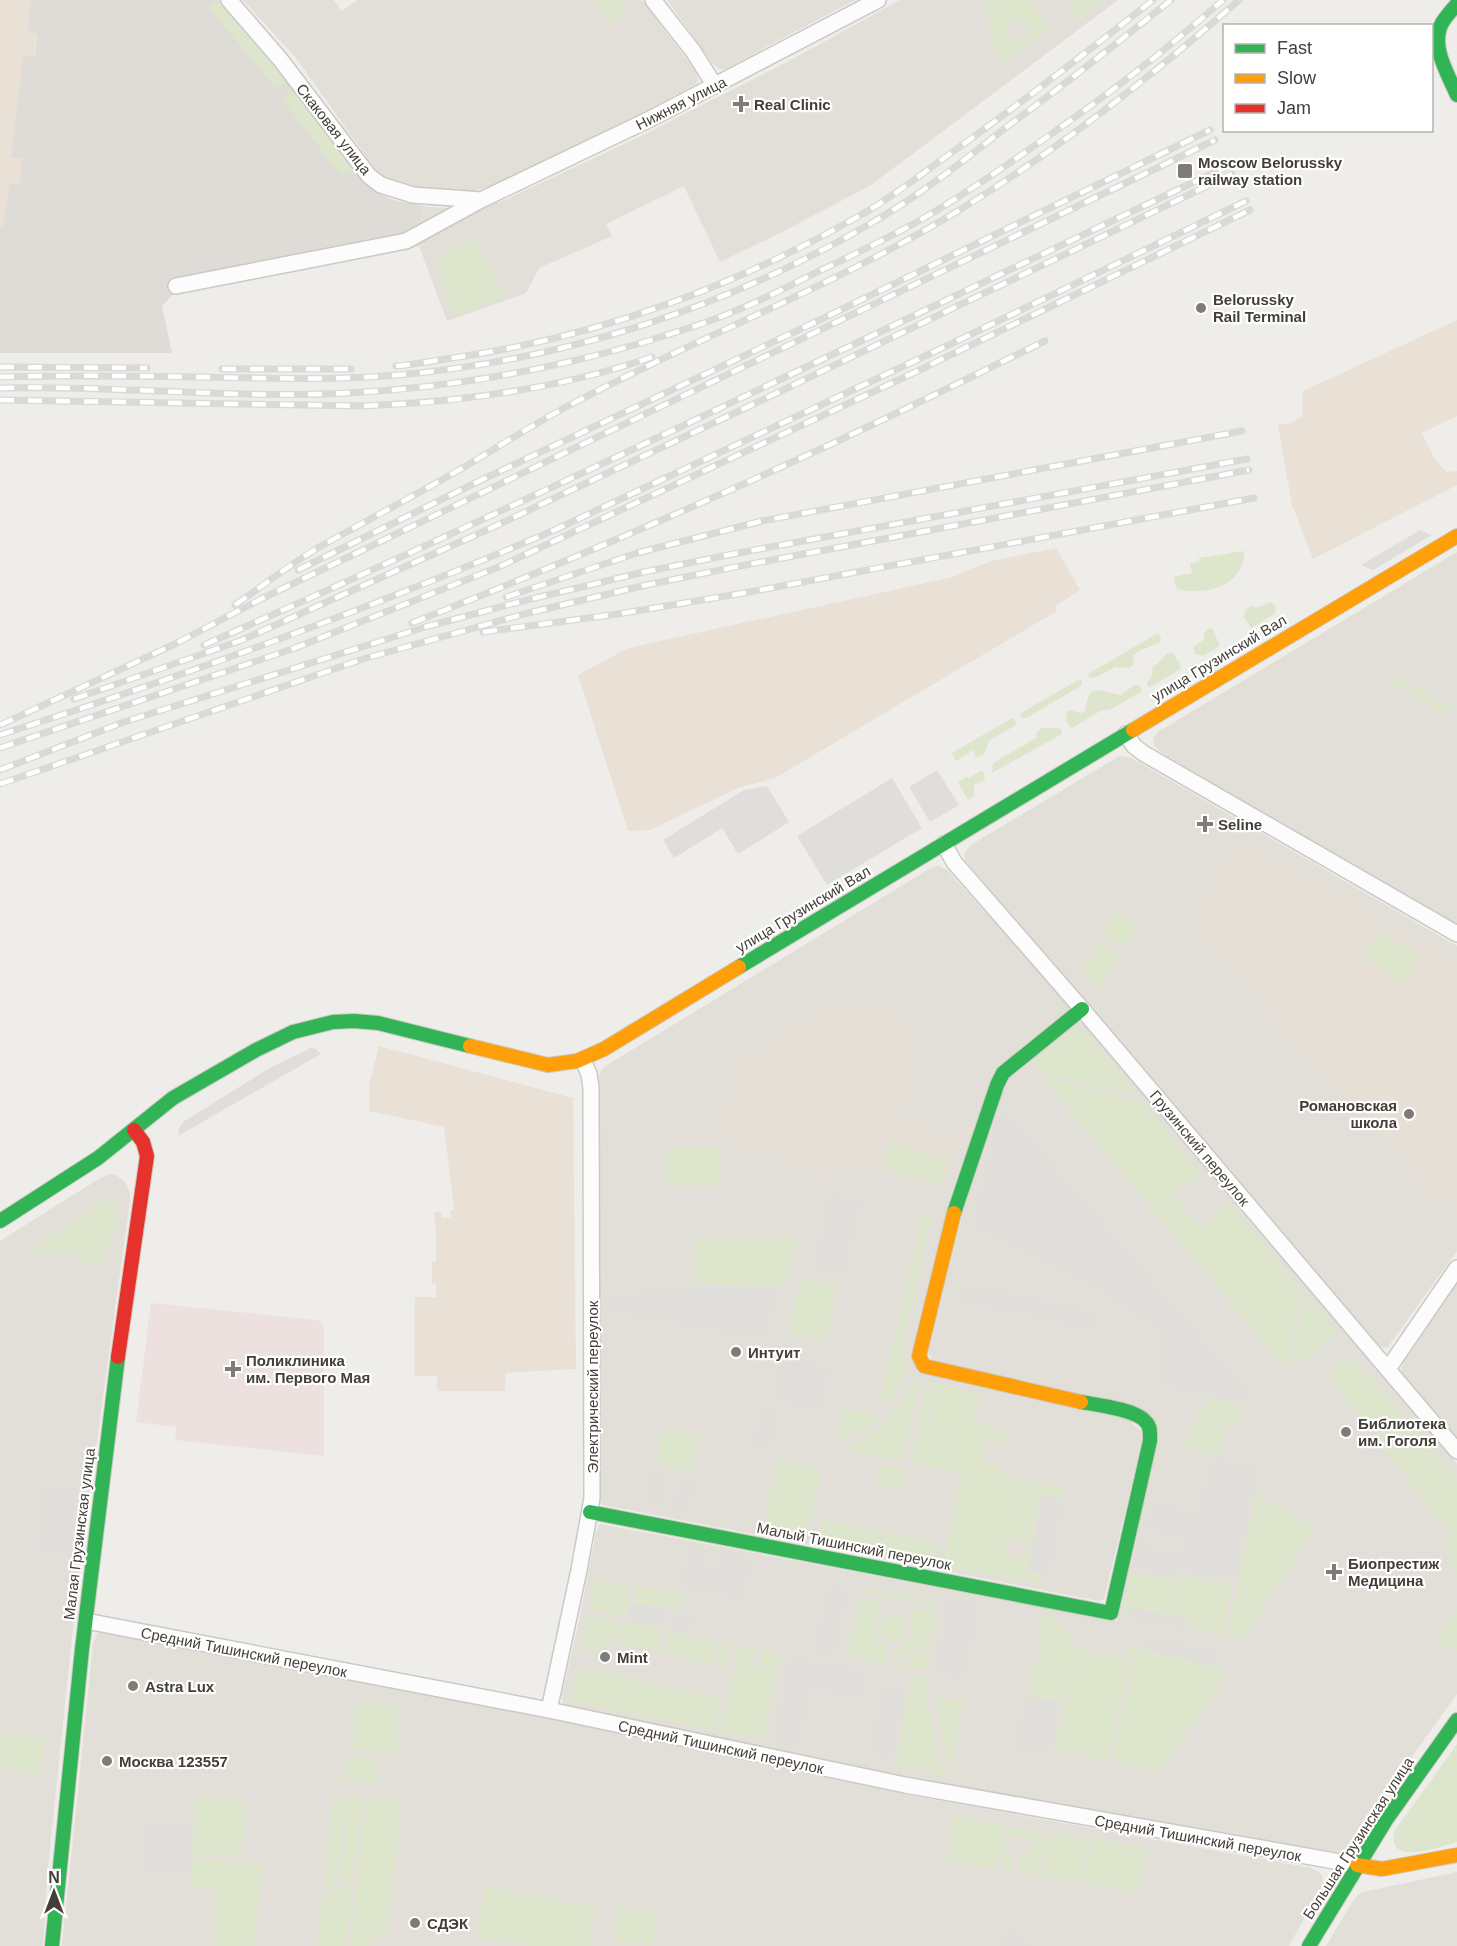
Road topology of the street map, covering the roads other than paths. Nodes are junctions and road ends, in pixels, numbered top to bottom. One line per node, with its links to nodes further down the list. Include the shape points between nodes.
1 (229, 0): 7 (street, Скаковая улица, via 280,59 369,176 395,191)
2 (653, 0): 5 (street)
3 (878, 0): 5 (street, Нижняя улица)
4 (1457, 4): 6 (street, via 1443,20 1438,39)
5 (715, 86): 7 (street, Нижняя улица)
6 (1457, 95)
7 (477, 200): 8 (street, Нижняя улица, via 406,241)
8 (176, 286)
9 (1457, 536): 10 (street, улица Грузинский Вал)
10 (1125, 734): 11 (street, улица Грузинский Вал); 12 (street, via 1143,753)
11 (944, 844): 13 (street, Грузинский переулок, via 954,862); 14 (street, улица Грузинский Вал)
12 (1457, 934)
13 (1082, 1009): 18 (street, Грузинский переулок); 20 (street, Малый Тишинский переулок, via 1012,1064 997,1085 957,1202 919,1356 924,1366 934,1370 1131,1413 1146,1421 1151,1430 1150,1441 1111,1613)
14 (583, 1060): 15 (street, улица Грузинский Вал, via 549,1065 362,1020 322,1023 298,1029 260,1047 173,1099); 20 (street, Электрический переулок, via 591,1088)
15 (134, 1130): 16 (street, улица Грузинский Вал, via 88,1166); 21 (street, Малая Грузинская улица, via 147,1156)
16 (0, 1221)
17 (1457, 1268): 18 (street)
18 (1388, 1369): 19 (street, Грузинский переулок)
19 (1457, 1451)
20 (590, 1512): 22 (street, Электрический переулок)
21 (86, 1621): 22 (street, Средний Тишинский переулок); 26 (street, Малая Грузинская улица)
22 (549, 1710): 25 (street, Средний Тишинский переулок, via 905,1785)
23 (1457, 1720): 25 (street, Большая Грузинская улица)
24 (1457, 1855): 25 (street, via 1382,1869)
25 (1357, 1865): 27 (street, Большая Грузинская улица)
26 (52, 1946)
27 (1309, 1946)

